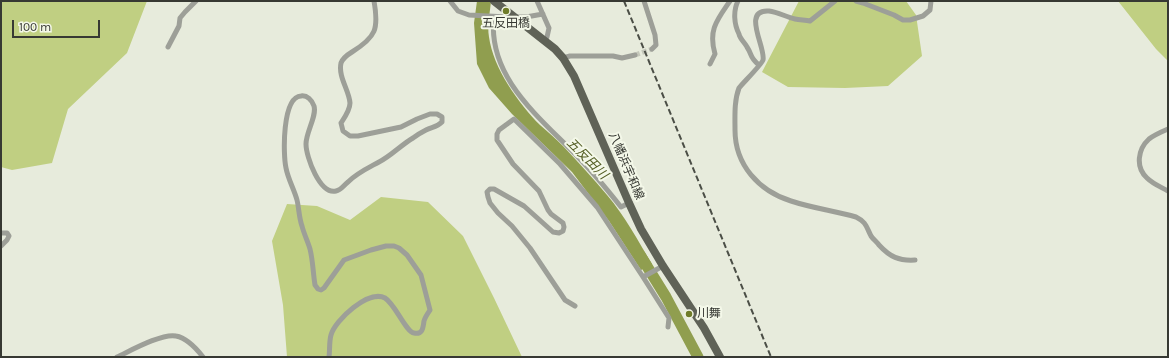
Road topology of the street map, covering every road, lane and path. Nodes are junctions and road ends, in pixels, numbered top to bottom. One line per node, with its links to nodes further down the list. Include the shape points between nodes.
1 (196, 1): 16 (street, via 180,18 179,26)
2 (374, 1): 34 (street, via 376,24 373,36 344,57 341,64 342,80 350,103 341,122 343,131 350,136 358,136 401,127 430,114 442,117 442,122 412,138 381,161 361,171 339,191 333,192 319,181 313,169 306,146 314,107 306,96 299,96 294,99 287,114 284,158 297,199 301,225 310,249 315,285 318,289 324,288 344,260 371,250 394,246 407,255 421,275 430,310 424,320 424,329 415,334 384,297 373,296 365,299 335,328 331,335)
3 (450, 1): 13 (street, via 458,11 469,15)
4 (494, 1): 14 (main road, 八幡浜宇和線)
5 (537, 1): 12 (street)
6 (644, 1): 17 (street, via 655,34 656,45)
7 (730, 1): 20 (street, via 713,28 712,45 715,54)
8 (738, 1): 21 (street, via 734,13 739,35 752,60)
9 (835, 1): 21 (street, via 810,21 768,11 761,12 755,22 763,53 763,61)
10 (856, 1): 11 (street, via 903,20 910,20 923,16 930,10)
11 (932, 1)
12 (543, 14): 14 (street); 15 (street, via 549,28)
13 (493, 17): 14 (street); 24 (street, via 497,56 511,85 544,123 594,173 621,207)
14 (514, 17): 15 (main road, 八幡浜宇和線)
15 (545, 40): 19 (main road, 八幡浜宇和線)
16 (168, 47)
17 (652, 49)
18 (635, 55): 19 (street, via 622,58)
19 (563, 58): 24 (main road, 八幡浜宇和線, via 574,76)
20 (710, 64)
21 (759, 65): 27 (street, via 737,93 735,137 737,149 748,172 765,188 791,201 862,220 886,253 906,261)
22 (1168, 129): 23 (street, via 1148,140 1139,160 1146,178)
23 (1168, 191)
24 (629, 203): 28 (main road, 八幡浜宇和線)
25 (1, 233): 26 (street, via 7,233 9,236)
26 (1, 246)
27 (915, 260)
28 (661, 267): 29 (street); 35 (main road, 八幡浜宇和線, via 704,328)
29 (644, 276): 30 (street, via 597,207 560,164 514,119 499,130 497,140 513,164 539,191 551,214 563,223 563,231 553,232 524,206 494,189 487,192 488,197 498,213 530,248 565,300); 31 (street, via 669,318)
30 (575, 306)
31 (668, 327)
32 (117, 357): 33 (street, via 168,335 184,339)
33 (203, 357)
34 (329, 357)
35 (720, 357)

